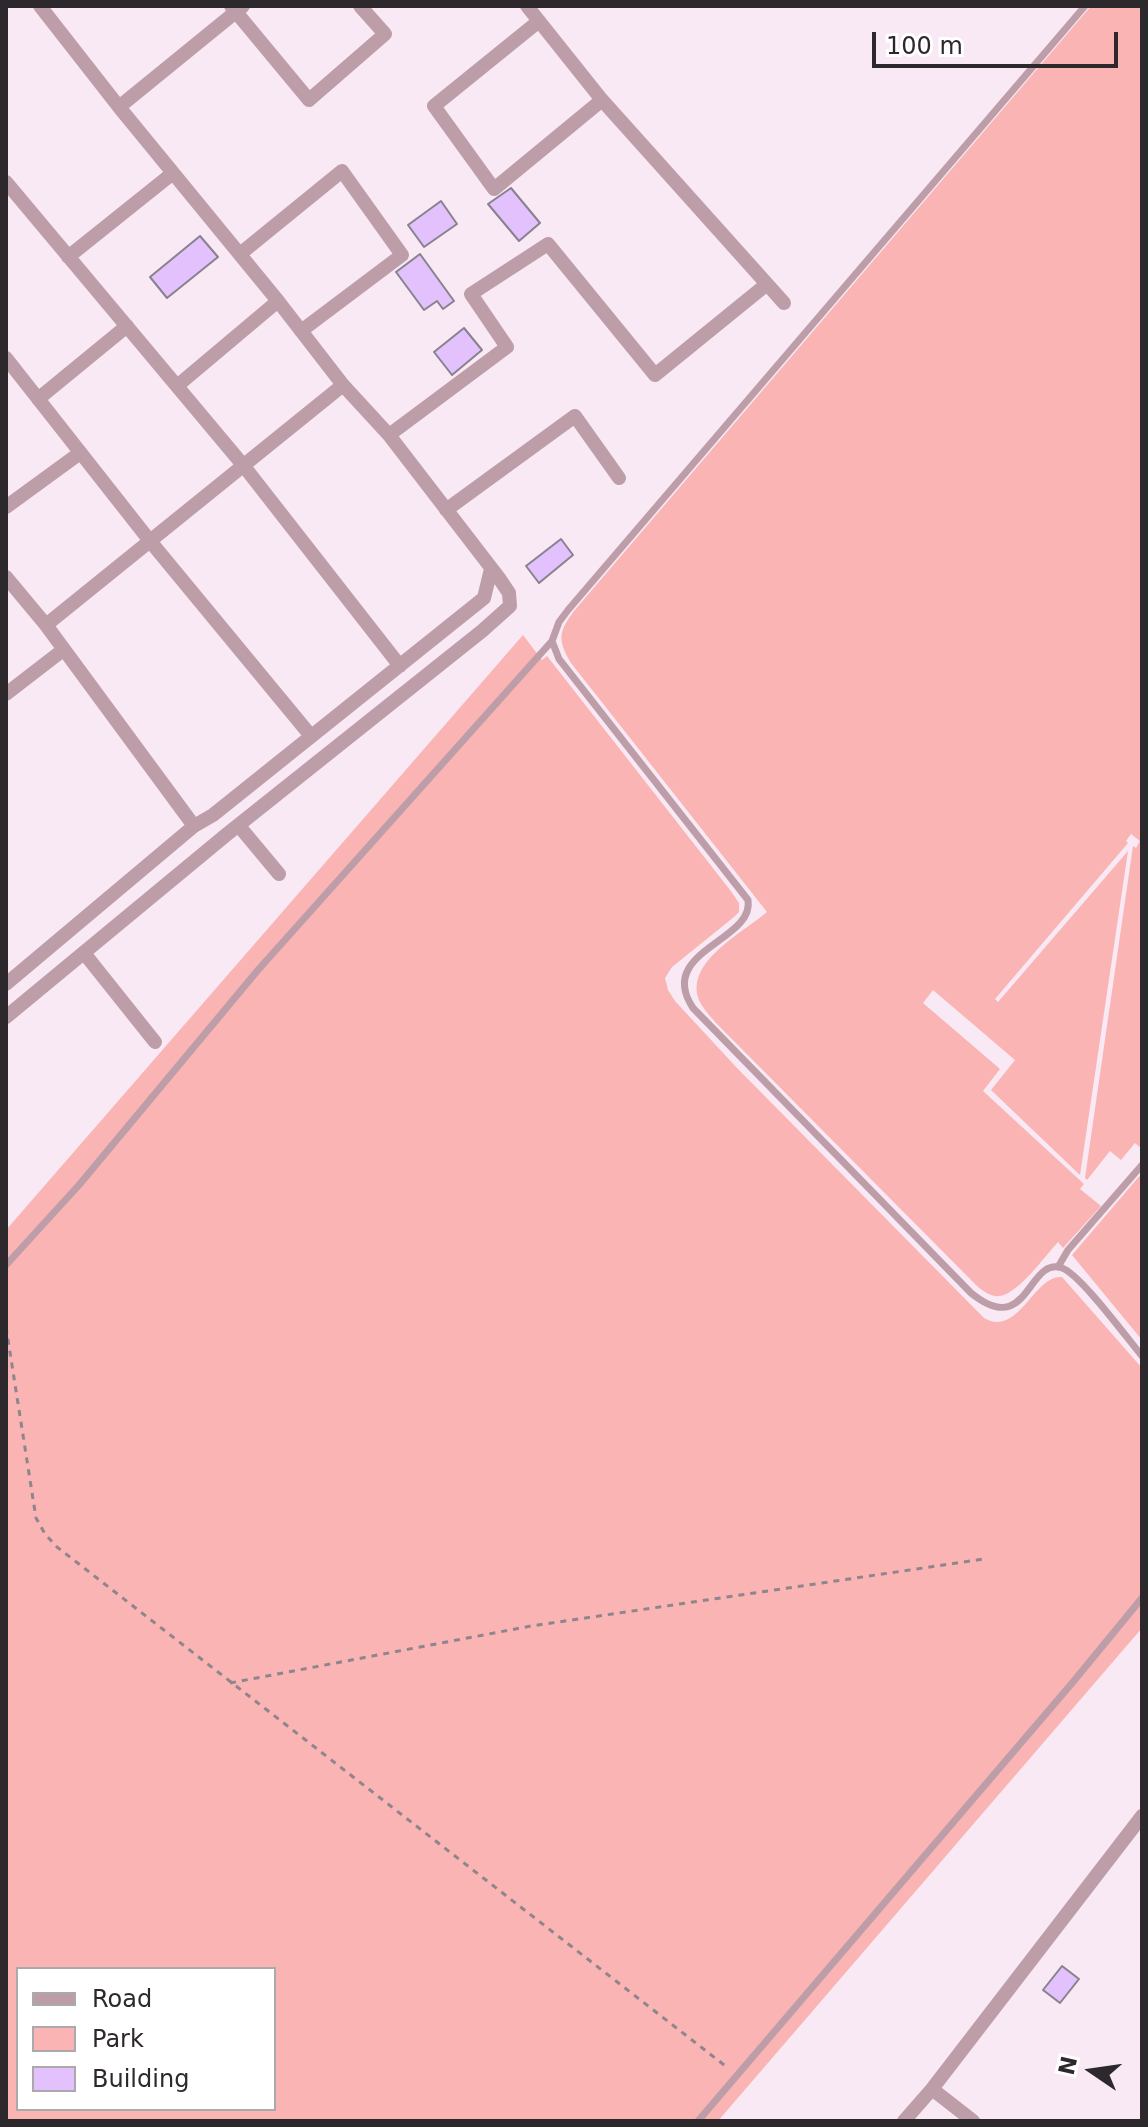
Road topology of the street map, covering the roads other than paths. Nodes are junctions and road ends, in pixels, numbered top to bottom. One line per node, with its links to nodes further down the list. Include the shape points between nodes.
1 (40, 6): 8 (street)
2 (360, 6): 5 (street, via 385,34 309,100)
3 (527, 6): 6 (street)
4 (1085, 6): 32 (lane, via 578,598)
5 (237, 8): 8 (street)
6 (539, 21): 7 (street); 7 (street, via 434,106 494,189)
7 (602, 100): 13 (street)
8 (119, 107): 9 (street)
9 (173, 173): 11 (street); 12 (street)
10 (6, 182): 12 (street)
11 (240, 254): 14 (street); 17 (street, via 342,171 402,255)
12 (68, 257): 16 (street)
13 (767, 284): 15 (street); 22 (street, via 655,375 548,244 471,294 507,347)
14 (278, 301): 17 (street); 20 (street)
15 (784, 303)
16 (127, 326): 20 (street); 21 (street)
17 (301, 331): 19 (street)
18 (6, 358): 21 (street)
19 (343, 385): 22 (street); 24 (street)
20 (177, 386): 24 (street)
21 (38, 399): 23 (street)
22 (389, 435): 27 (street)
23 (80, 453): 26 (street); 28 (street)
24 (243, 465): 28 (street); 34 (street)
25 (619, 478): 27 (street, via 575,416)
26 (6, 507)
27 (446, 510): 29 (street)
28 (150, 541): 31 (street); 36 (street)
29 (491, 569): 34 (street, via 484,598); 39 (street, via 509,593 510,606)
30 (6, 577): 31 (street)
31 (46, 625): 33 (street)
32 (552, 641): 47 (lane, via 268,959); 48 (lane, via 559,659 748,900 742,921 702,953 686,974 685,997 693,1008 981,1302 1010,1307 1045,1270)
33 (63, 650): 35 (street); 38 (street)
34 (400, 666): 36 (street)
35 (6, 694)
36 (311, 736): 37 (street)
37 (213, 815): 38 (street); 40 (street)
38 (194, 826): 43 (street)
39 (239, 826): 40 (street); 41 (street)
40 (226, 835): 42 (street)
41 (279, 874)
42 (84, 953): 44 (street); 45 (street)
43 (6, 984)
44 (6, 1017)
45 (155, 1042)
46 (1142, 1165): 48 (lane)
47 (6, 1265)
48 (1058, 1267): 49 (lane, via 1072,1273)
49 (1142, 1356)
50 (1142, 1598): 53 (lane)
51 (1142, 1816): 52 (street)
52 (932, 2089): 54 (street); 55 (street)
53 (698, 2121)
54 (904, 2121)
55 (973, 2121)

